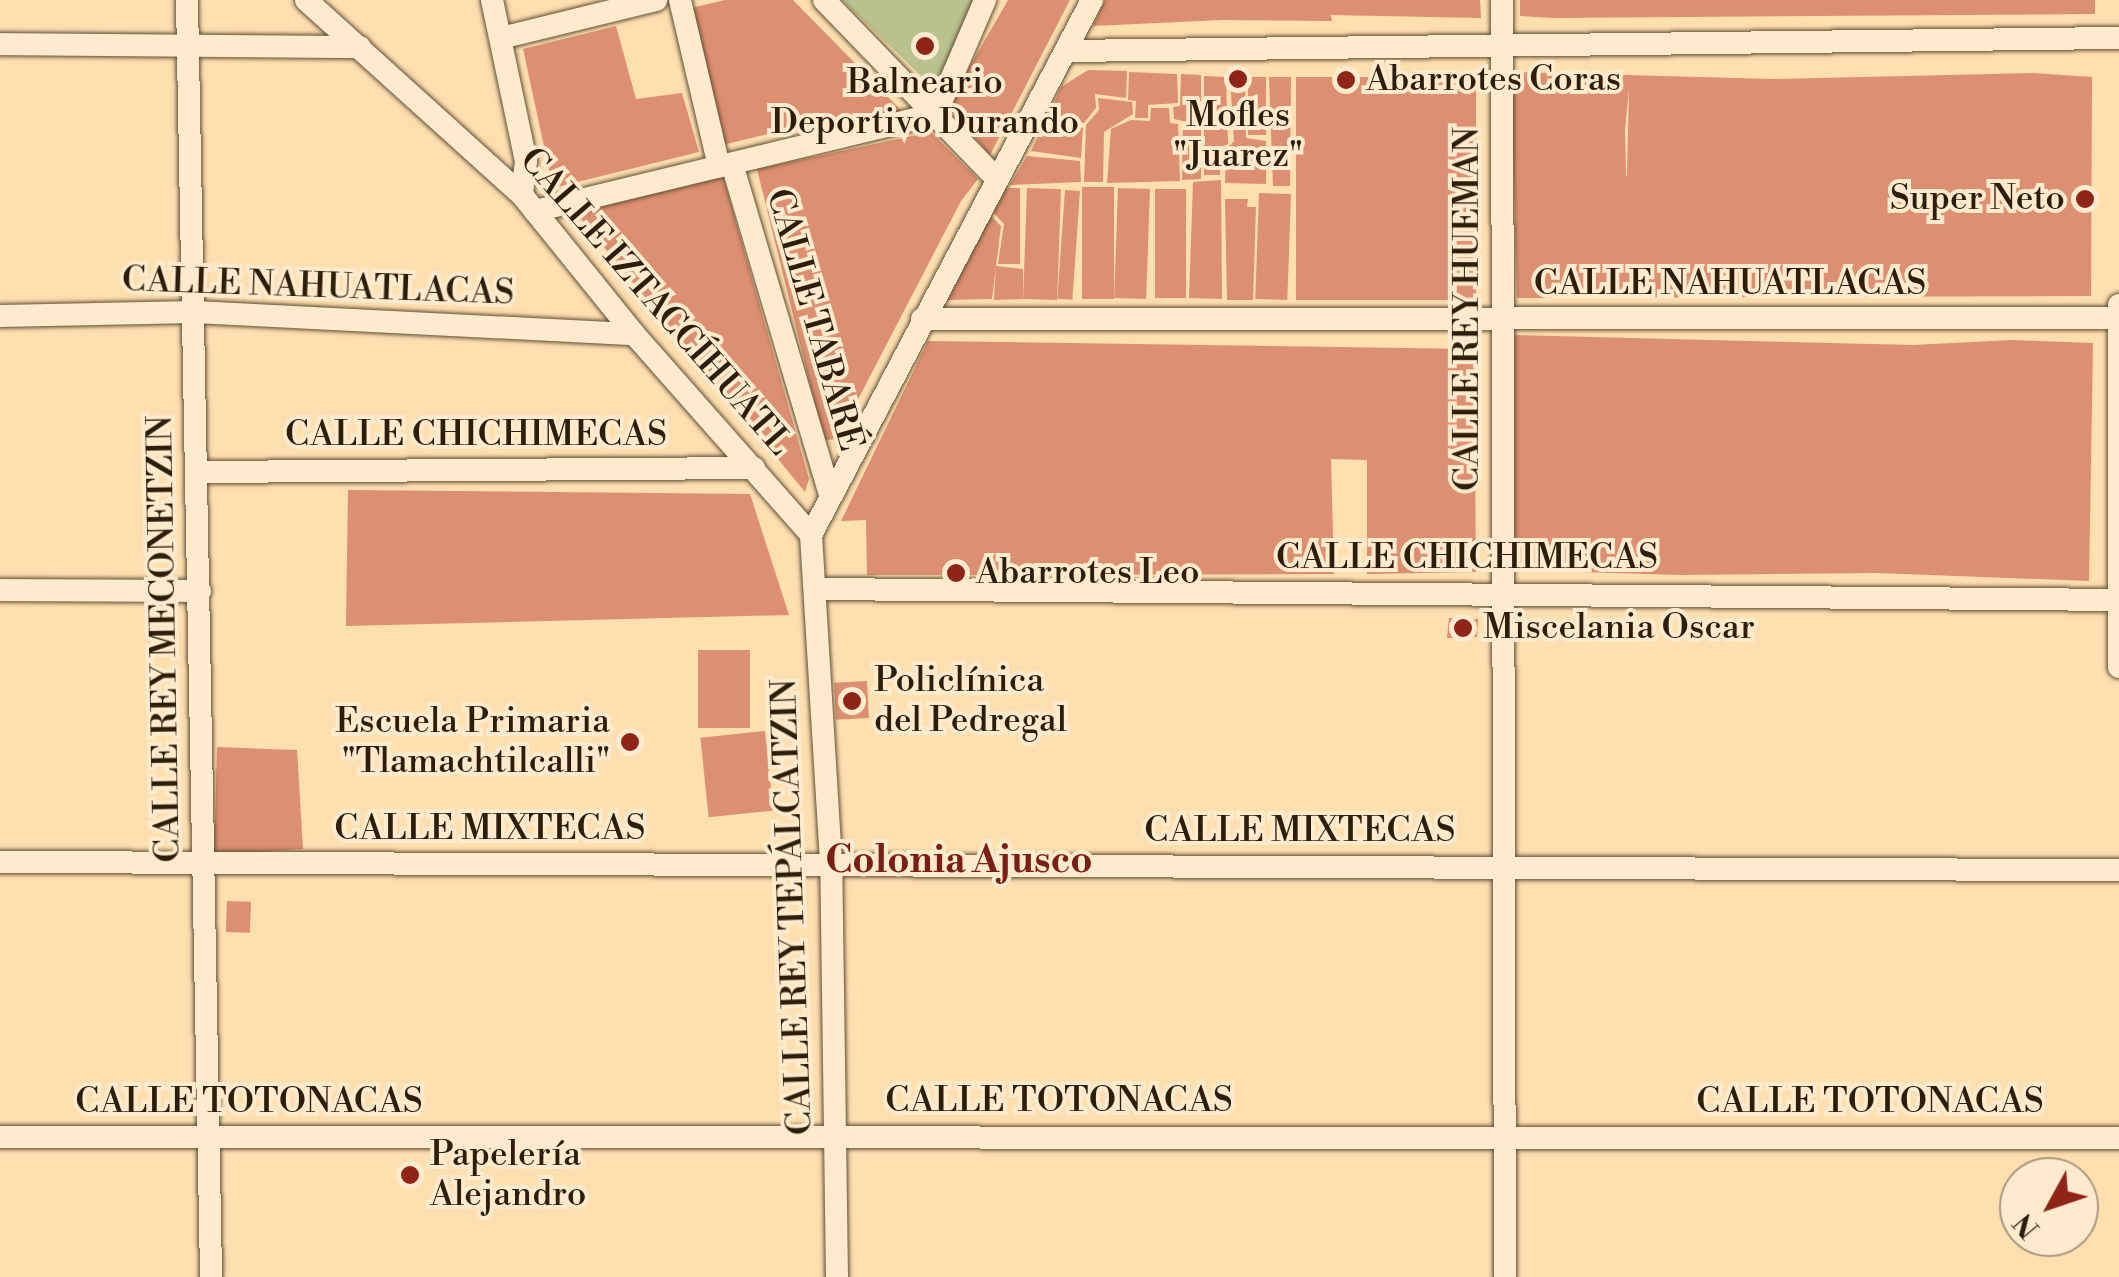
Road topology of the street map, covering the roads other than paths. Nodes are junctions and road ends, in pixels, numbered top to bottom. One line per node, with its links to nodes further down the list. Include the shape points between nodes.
1 (186, 0): 14 (street, CALLE REY MECONETZIN)
2 (306, 0): 15 (street, CALLE IZTACCÍHUATL)
3 (492, 0): 10 (street)
4 (656, 0): 10 (street)
5 (680, 0): 18 (street, CALLE TABARÉ)
6 (824, 0): 17 (street)
7 (986, 0): 17 (street)
8 (1092, 0): 16 (street)
9 (1502, 0): 12 (street, CALLE REY HUEMAN)
10 (501, 38): 20 (street)
11 (2119, 38): 12 (street)
12 (1502, 43): 16 (street); 26 (street, CALLE REY HUEMAN)
13 (0, 44): 14 (street)
14 (187, 46): 15 (street); 22 (street, CALLE REY MECONETZIN)
15 (360, 47): 20 (street, CALLE IZTACCÍHUATL)
16 (1066, 52): 19 (street)
17 (936, 114): 18 (street); 19 (street)
18 (726, 165): 20 (street); 30 (street, CALLE TABARÉ)
19 (996, 178): 25 (street)
20 (529, 203): 27 (street, CALLE IZTACCÍHUATL)
21 (2119, 305): 24 (street)
22 (195, 312): 23 (street, CALLE NAHUATLACAS); 27 (street, CALLE NAHUATLACAS); 29 (street, CALLE REY MECONETZIN)
23 (0, 316)
24 (2119, 318): 26 (street, CALLE NAHUATLACAS); 36 (street)
25 (922, 319): 26 (street, CALLE NAHUATLACAS); 30 (street)
26 (1502, 320): 35 (street, CALLE REY HUEMAN)
27 (634, 334): 28 (street, CALLE IZTACCÍHUATL)
28 (754, 468): 29 (street, CALLE CHICHIMECAS); 31 (street, CALLE IZTACCÍHUATL)
29 (198, 472): 34 (street, CALLE REY MECONETZIN)
30 (830, 495): 31 (street)
31 (811, 535): 32 (street, CALLE REY TEPÁLCATZIN)
32 (815, 589): 35 (street, CALLE CHICHIMECAS); 39 (street, CALLE REY TEPÁLCATZIN)
33 (0, 590): 34 (street)
34 (200, 591): 40 (street, CALLE REY MECONETZIN)
35 (1506, 593): 36 (street, CALLE CHICHIMECAS); 41 (street, CALLE REY HUEMAN)
36 (2119, 600): 37 (street)
37 (2119, 667)
38 (0, 862): 40 (street, CALLE MIXTECAS)
39 (831, 862): 40 (street, CALLE MIXTECAS); 41 (street, CALLE MIXTECAS); 43 (street, CALLE REY TEPÁLCATZIN)
40 (204, 864): 46 (street, CALLE REY MECONETZIN)
41 (1505, 868): 42 (street, CALLE MIXTECAS); 44 (street, CALLE REY HUEMAN)
42 (2119, 870)
43 (836, 1136): 44 (street, CALLE TOTONACAS); 46 (street, CALLE TOTONACAS); 49 (street, CALLE REY TEPÁLCATZIN)
44 (1505, 1136): 47 (street, CALLE TOTONACAS); 50 (street, CALLE REY HUEMAN)
45 (0, 1137): 46 (street, CALLE TOTONACAS)
46 (208, 1137): 48 (street, CALLE REY MECONETZIN)
47 (2119, 1138)
48 (211, 1277)
49 (837, 1277)
50 (1505, 1277)

